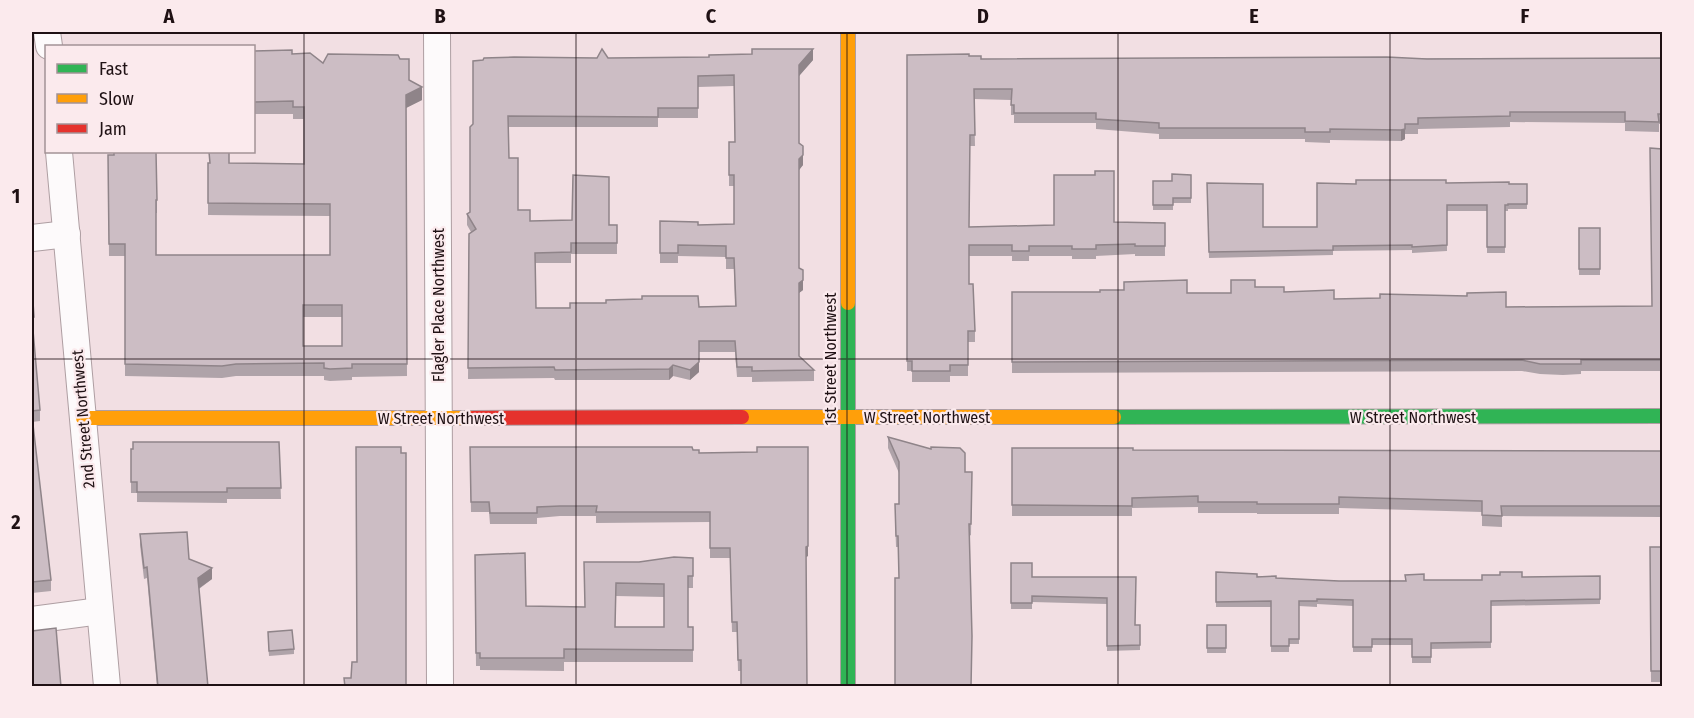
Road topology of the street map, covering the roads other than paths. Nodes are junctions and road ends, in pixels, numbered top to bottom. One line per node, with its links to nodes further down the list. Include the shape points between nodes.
1 (437, 32): 9 (street, Flagler Place Northwest)
2 (848, 32): 7 (street, 1st Street Northwest)
3 (59, 153): 4 (street, 2nd Street Northwest)
4 (67, 234): 5 (street); 8 (street, 2nd Street Northwest)
5 (32, 238)
6 (1662, 416): 7 (street, W Street Northwest)
7 (847, 417): 9 (street, W Street Northwest); 14 (street, 1st Street Northwest)
8 (83, 418): 9 (street, W Street Northwest); 10 (street, 2nd Street Northwest)
9 (439, 418): 13 (street, Flagler Place Northwest)
10 (100, 611): 11 (street); 12 (street, 2nd Street Northwest)
11 (32, 620)
12 (107, 687)
13 (440, 687)
14 (848, 687)

